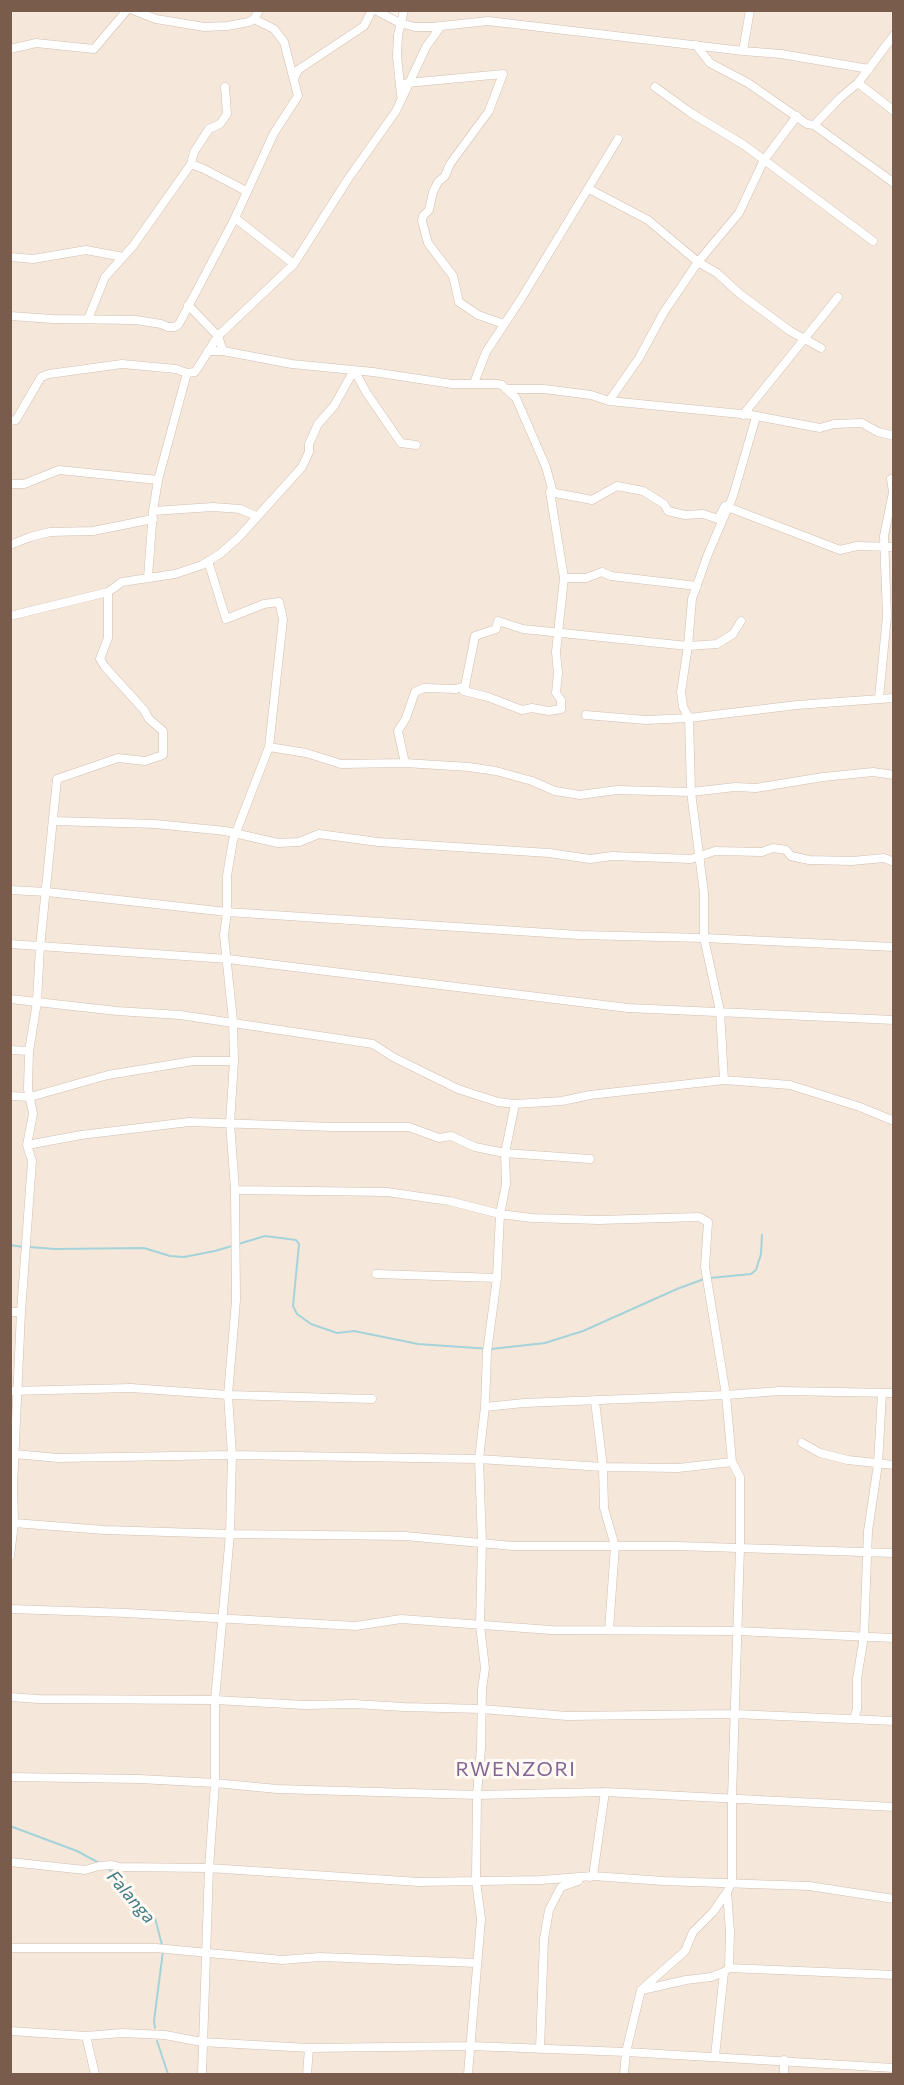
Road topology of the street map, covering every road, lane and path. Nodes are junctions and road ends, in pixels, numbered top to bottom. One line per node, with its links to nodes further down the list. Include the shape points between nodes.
1 (127, 10): 12 (street, via 94,49 36,43)
2 (133, 10): 7 (street, via 156,19 204,27)
3 (259, 10): 7 (street)
4 (373, 10): 8 (street); 16 (street, via 364,26 298,70)
5 (404, 10): 8 (street)
6 (750, 10): 13 (street)
7 (254, 19): 16 (street, via 279,34)
8 (400, 23): 9 (street); 15 (street)
9 (441, 27): 11 (street, via 488,21); 17 (street)
10 (894, 35): 14 (street)
11 (696, 45): 13 (street); 23 (street, via 710,63)
12 (10, 49)
13 (742, 51): 14 (street)
14 (868, 69): 18 (street)
15 (399, 77): 17 (street); 21 (street)
16 (294, 79): 30 (street, via 297,100 274,134)
17 (408, 82): 21 (street); 41 (street, via 504,74 489,111 438,182 422,221 428,243 453,276 459,302 478,315)
18 (858, 83): 22 (street); 24 (street)
19 (225, 87): 27 (street, via 227,114 220,124 209,129)
20 (655, 87): 26 (street)
21 (402, 96): 36 (street, via 396,111)
22 (894, 111)
23 (796, 116): 24 (street); 26 (street)
24 (814, 125): 28 (street)
25 (618, 139): 29 (street)
26 (764, 159): 32 (street); 35 (street, via 739,213)
27 (191, 164): 30 (street); 34 (street)
28 (894, 183)
29 (589, 189): 35 (street, via 648,220); 41 (street)
30 (246, 191): 31 (street)
31 (235, 218): 36 (street); 38 (street)
32 (873, 241)
33 (10, 257): 34 (street, via 33,259 86,250)
34 (123, 257): 40 (street, via 105,277)
35 (698, 262): 43 (street); 51 (street)
36 (294, 264): 42 (street)
37 (838, 297): 43 (street)
38 (188, 305): 40 (street, via 175,327 136,320); 42 (street)
39 (10, 316): 40 (street)
40 (88, 320)
41 (504, 324): 49 (street, via 486,352)
42 (218, 336): 45 (street); 46 (street)
43 (803, 340): 44 (street); 52 (street)
44 (821, 348)
45 (208, 351): 46 (street); 48 (street, via 195,372)
46 (223, 351): 47 (street)
47 (354, 370): 49 (street, via 452,384); 56 (street, via 401,443); 63 (street, via 334,406 318,424 302,466)
48 (187, 373): 54 (street, via 122,364 49,374 41,377 16,420); 58 (street)
49 (474, 382): 50 (street)
50 (506, 389): 51 (street, via 544,389); 60 (street, via 516,398 546,467)
51 (609, 401): 52 (street)
52 (743, 415): 53 (street)
53 (756, 417): 55 (street, via 820,428 862,423); 61 (street)
54 (10, 421)
55 (894, 436)
56 (416, 445)
57 (894, 479): 65 (street, via 884,536)
58 (158, 480): 59 (street, via 58,470 24,484); 62 (street)
59 (10, 484)
60 (550, 492): 61 (street, via 592,500 617,486 642,491 664,504 668,511 685,515 702,514 718,519 725,506); 68 (street)
61 (728, 508): 65 (street, via 840,550); 69 (street)
62 (153, 515): 63 (street, via 213,507 240,509); 64 (street, via 93,531 50,532); 67 (street)
63 (256, 516): 66 (street, via 239,537)
64 (10, 545)
65 (889, 547): 76 (street)
66 (208, 561): 67 (street, via 175,574); 80 (street, via 226,619 279,602 283,619)
67 (148, 577): 70 (street, via 122,582)
68 (564, 578): 69 (street, via 586,578 602,572); 73 (street)
69 (697, 586): 74 (street, via 692,599)
70 (108, 592): 71 (street); 84 (street, via 108,639 100,659 163,731 163,755 145,761 118,758 59,777)
71 (10, 616)
72 (741, 621): 74 (street, via 733,634 717,644)
73 (558, 631): 74 (street); 75 (street, via 523,629 498,621 496,629 475,636); 75 (street, via 556,693 561,709 522,710)
74 (688, 646): 79 (street, via 681,692)
75 (464, 691): 81 (street, via 462,687 424,688 415,692 398,731)
76 (879, 698): 77 (street); 79 (street)
77 (894, 698)
78 (586, 715): 79 (street, via 646,720)
79 (689, 718): 83 (street)
80 (269, 747): 81 (street, via 341,764); 85 (street)
81 (405, 763): 83 (street, via 469,766 580,795 617,790)
82 (894, 775): 83 (street, via 873,772 756,788)
83 (691, 792): 86 (street)
84 (54, 821): 85 (street, via 155,824 225,831); 89 (street)
85 (234, 836): 86 (street, via 278,843 299,842 319,834 590,859); 90 (street)
86 (700, 856): 87 (street, via 715,851 773,849 809,860 884,858); 91 (street)
87 (894, 862)
88 (10, 890): 89 (street)
89 (47, 892): 90 (street); 93 (street)
90 (227, 912): 91 (street, via 579,935); 95 (street, via 224,935)
91 (704, 938): 94 (street); 98 (street)
92 (10, 944): 93 (street)
93 (40, 946): 95 (street); 97 (street)
94 (894, 947)
95 (228, 959): 98 (street, via 628,1008); 100 (street)
96 (10, 999): 97 (street)
97 (37, 1002): 100 (street); 102 (street)
98 (720, 1011): 99 (street); 104 (street)
99 (894, 1020)
100 (233, 1022): 103 (street); 107 (street, via 373,1044 458,1089)
101 (10, 1050): 102 (street)
102 (29, 1051): 106 (street)
103 (234, 1061): 106 (street, via 193,1060 108,1075); 109 (street)
104 (724, 1080): 107 (street); 108 (street, via 790,1085)
105 (10, 1096): 106 (street)
106 (30, 1097): 110 (street, via 33,1114)
107 (515, 1104): 111 (street)
108 (894, 1121)
109 (230, 1123): 110 (street, via 165,1124); 111 (street, via 410,1127); 113 (street)
110 (27, 1145): 118 (street, via 32,1161)
111 (505, 1153): 112 (street); 114 (street, via 506,1184)
112 (590, 1159)
113 (235, 1190): 114 (street, via 387,1192 449,1201); 122 (street, via 236,1300)
114 (500, 1214): 116 (street); 123 (street, via 599,1220 702,1218 708,1222 705,1272)
115 (376, 1274): 116 (street)
116 (497, 1278): 126 (street, via 487,1349)
117 (10, 1312): 118 (street)
118 (21, 1312): 119 (street)
119 (14, 1391): 122 (street, via 131,1388); 128 (street)
120 (882, 1393): 121 (street); 123 (street, via 780,1391); 132 (street)
121 (894, 1393)
122 (228, 1395): 124 (street); 129 (street)
123 (726, 1395): 125 (street); 131 (street)
124 (372, 1399)
125 (595, 1401): 126 (street); 134 (street)
126 (485, 1407): 130 (street)
127 (802, 1443): 132 (street, via 820,1453)
128 (15, 1454): 129 (street, via 58,1458); 135 (street)
129 (232, 1455): 130 (street); 137 (street)
130 (479, 1459): 134 (street); 138 (street)
131 (732, 1462): 134 (street, via 678,1468); 140 (street, via 740,1478)
132 (878, 1464): 133 (street); 141 (street)
133 (894, 1465)
134 (603, 1467): 139 (street, via 604,1508)
135 (12, 1486): 136 (street)
136 (14, 1523): 137 (street); 143 (street)
137 (230, 1534): 138 (street, via 405,1536); 145 (street)
138 (482, 1543): 139 (street); 146 (street)
139 (615, 1546): 140 (street); 147 (street)
140 (740, 1548): 141 (street); 148 (street)
141 (868, 1552): 142 (street); 149 (street)
142 (894, 1553)
143 (10, 1556)
144 (10, 1609): 145 (street)
145 (222, 1618): 146 (street, via 356,1626 400,1619); 152 (street)
146 (480, 1625): 147 (street); 153 (street, via 485,1668)
147 (609, 1630): 148 (street)
148 (736, 1631): 149 (street); 154 (street)
149 (864, 1636): 150 (street); 155 (street)
150 (894, 1638)
151 (10, 1697): 152 (street)
152 (215, 1700): 153 (street); 158 (street)
153 (482, 1709): 154 (street, via 567,1716); 160 (street)
154 (735, 1714): 155 (street); 161 (street)
155 (854, 1719): 156 (street)
156 (894, 1721)
157 (10, 1777): 158 (street)
158 (215, 1783): 160 (street, via 277,1789); 164 (street)
159 (605, 1792): 160 (street); 161 (street); 165 (street)
160 (477, 1795): 166 (street)
161 (732, 1798): 162 (street); 167 (street)
162 (894, 1807)
163 (10, 1862): 164 (street, via 85,1870 112,1865)
164 (209, 1868): 166 (street, via 419,1882); 171 (street)
165 (593, 1876): 166 (street); 167 (street); 181 (street, via 561,1887 549,1910 544,1939)
166 (476, 1881): 172 (street, via 481,1919)
167 (732, 1882): 168 (street); 169 (street, via 809,1886)
168 (727, 1892): 173 (street); 175 (street, via 693,1932 685,1951)
169 (894, 1899)
170 (10, 1948): 171 (street, via 166,1948)
171 (207, 1954): 172 (street, via 282,1960 320,1957); 178 (street)
172 (477, 1963): 179 (street)
173 (727, 1970): 174 (street); 175 (street, via 711,1977); 183 (street)
174 (894, 1975)
175 (641, 1990): 182 (street)
176 (10, 2031): 177 (street)
177 (87, 2036): 178 (street, via 165,2035); 186 (street)
178 (202, 2042): 180 (street); 187 (street)
179 (471, 2046): 180 (street); 181 (street); 189 (street)
180 (309, 2048): 188 (street)
181 (540, 2049): 182 (street)
182 (626, 2052): 183 (street); 190 (street)
183 (715, 2056): 184 (street)
184 (784, 2060): 185 (street); 191 (street)
185 (894, 2068)
186 (95, 2074)
187 (202, 2074)
188 (307, 2074)
189 (468, 2074)
190 (624, 2074)
191 (784, 2074)

